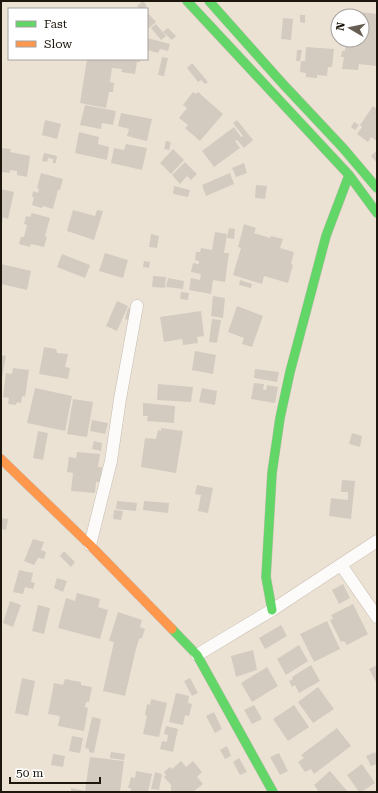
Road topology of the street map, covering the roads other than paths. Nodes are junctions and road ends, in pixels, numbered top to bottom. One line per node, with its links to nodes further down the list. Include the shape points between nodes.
1 (187, 1): 3 (street)
2 (208, 1): 4 (street, via 344,148)
3 (349, 175): 5 (street); 11 (street, via 326,236 280,418 272,473 266,577)
4 (377, 188)
5 (377, 213)
6 (137, 306): 9 (street, via 111,461)
7 (1, 459): 9 (street)
8 (377, 541): 10 (street)
9 (90, 545): 13 (street)
10 (341, 565): 11 (street); 12 (street)
11 (272, 610): 13 (street)
12 (377, 617)
13 (197, 655): 14 (street)
14 (273, 792)

